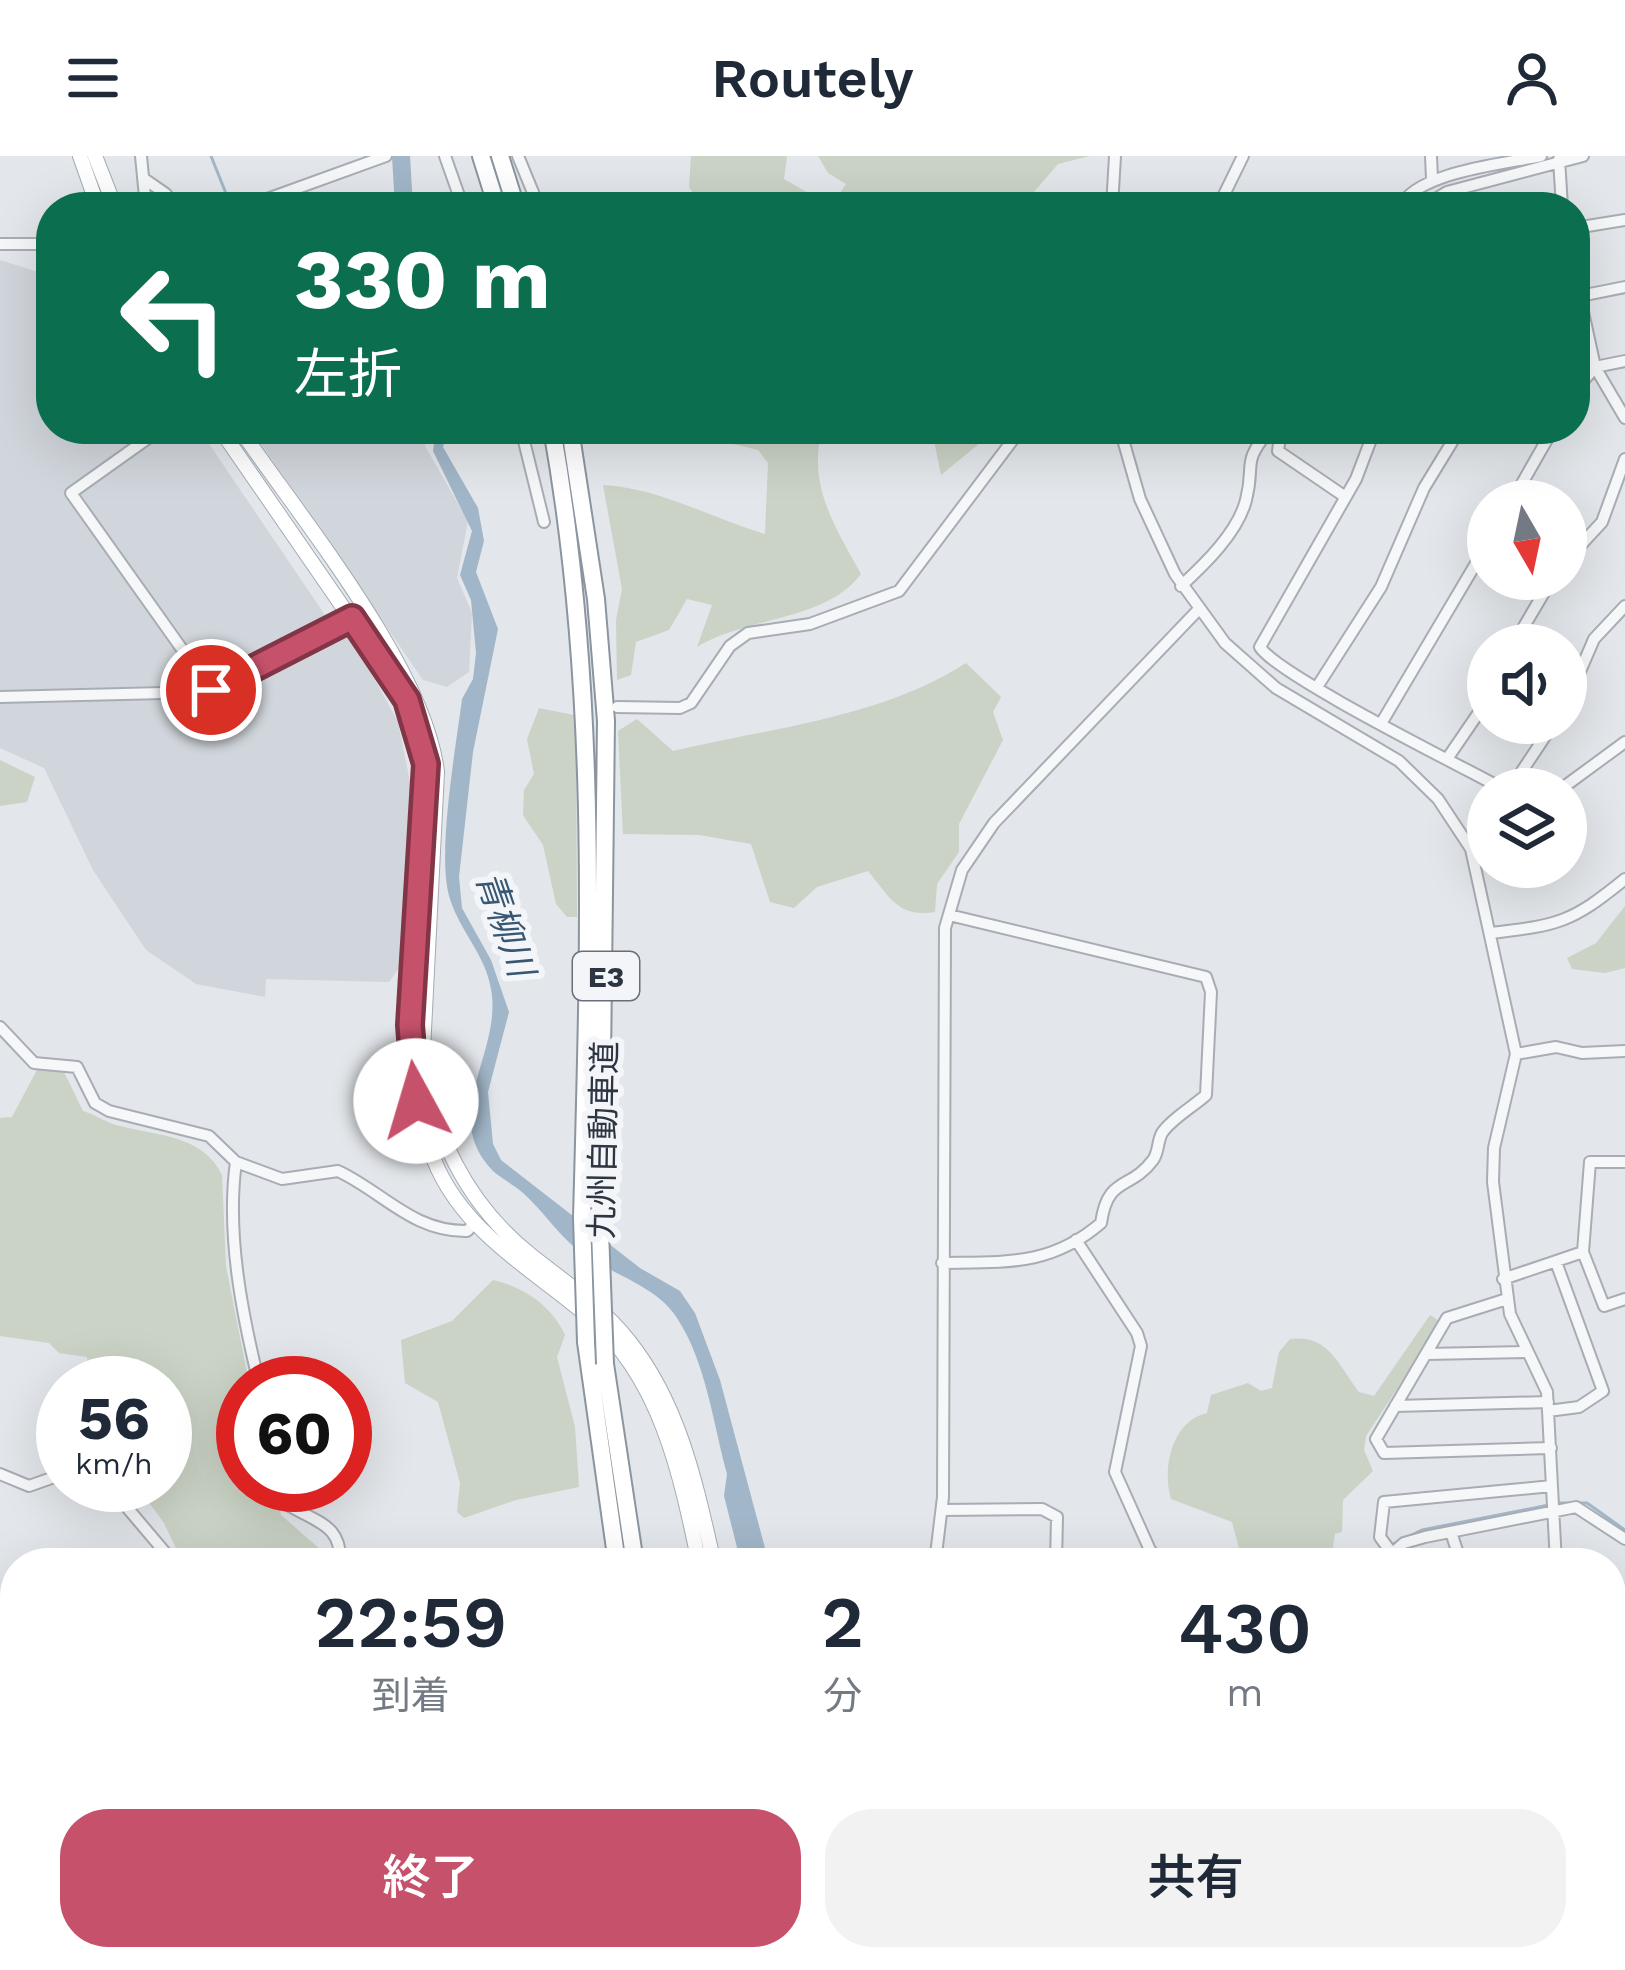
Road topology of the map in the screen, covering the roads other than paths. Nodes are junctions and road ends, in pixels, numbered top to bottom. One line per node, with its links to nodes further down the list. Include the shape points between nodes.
1 (80, 156): 17 (main road)
2 (95, 156): 18 (main road)
3 (141, 156): 15 (street)
4 (386, 156): 21 (street)
5 (445, 156): 22 (street)
6 (481, 156): 23 (highway)
7 (500, 156): 24 (highway)
8 (518, 156): 25 (street)
9 (1115, 156): 26 (street)
10 (1243, 156): 27 (street)
11 (1431, 156): 16 (street)
12 (1540, 156): 16 (street)
13 (1583, 156): 14 (street)
14 (1559, 159): 29 (street); 30 (street)
15 (143, 178): 19 (street); 20 (street)
16 (1432, 179): 28 (street)
17 (93, 192)
18 (109, 192)
19 (144, 192)
20 (163, 192)
21 (286, 192)
22 (458, 192)
23 (492, 192)
24 (511, 192)
25 (532, 192)
26 (1113, 192)
27 (1225, 192)
28 (1409, 192)
29 (1447, 192)
30 (1561, 192)
31 (1625, 220): 32 (street)
32 (1590, 226)
33 (0, 244): 34 (street)
34 (36, 244)
35 (1625, 287): 36 (street)
36 (1590, 294)
37 (1590, 347): 39 (street)
38 (1625, 361): 39 (street)
39 (1595, 368): 40 (street); 41 (street)
40 (1590, 374)
41 (1625, 418)
42 (139, 444): 68 (street, via 71,493)
43 (231, 444): 64 (main road)
44 (250, 444): 64 (main road)
45 (525, 444): 58 (street)
46 (554, 444): 66 (highway, 九州自動車道 / E3)
47 (571, 444): 66 (highway, 九州自動車道 / E3)
48 (1010, 444): 70 (street, via 886,601 748,633 691,703)
49 (1124, 444): 61 (street)
50 (1258, 444): 61 (street, via 1247,457 1246,500 1233,525)
51 (1278, 444): 57 (street, via 1286,460)
52 (1368, 444): 57 (street)
53 (1451, 444): 67 (street, via 1381,587)
54 (1544, 444): 56 (street)
55 (1625, 459): 59 (street, via 1602,521)
56 (1524, 480)
57 (1344, 496): 67 (street, via 1260,647)
58 (544, 522)
59 (1587, 538)
60 (1467, 578): 71 (street)
61 (1181, 586): 63 (street)
62 (1625, 606): 65 (street)
63 (1199, 609): 78 (street, via 994,823 962,870); 79 (street, via 1276,688 1399,760 1438,800 1471,849)
64 (359, 615): 68 (street); 85 (main road, via 422,742 410,1067 439,1173); 113 (main road, via 418,700 434,747 423,1050 440,1129 484,1210 593,1302 650,1369 682,1436)
65 (1587, 655)
66 (594, 683): 70 (highway, 九州自動車道 / E3)
67 (1317, 687): 71 (street)
68 (211, 690): 69 (street)
69 (0, 697)
70 (604, 717): 110 (highway, 九州自動車道 / E3, bridge, via 582,1218 586,1342); 111 (highway, 九州自動車道 / E3, bridge, via 600,1232 605,1364)
71 (1382, 722): 74 (street)
72 (1467, 730): 74 (street)
73 (1625, 742): 76 (street)
74 (1448, 758): 75 (street)
75 (1467, 768)
76 (1587, 770)
77 (1625, 879): 79 (street, via 1581,916)
78 (949, 915): 86 (street, via 1206,977 1206,1095 1162,1133 1156,1157 1140,1173 1118,1182 1101,1223); 89 (street)
79 (1491, 933): 82 (street)
80 (0, 1027): 83 (street, via 34,1063 77,1067 104,1109 209,1136)
81 (1625, 1051): 82 (street)
82 (1516, 1054): 90 (street, via 1493,1165)
83 (236, 1162): 85 (street, via 281,1179 338,1171 446,1232 467,1232); 95 (street, via 233,1207)
84 (1625, 1162): 87 (street, via 1591,1162)
85 (475, 1223): 112 (main road, via 591,1318 646,1389 679,1474)
86 (1076, 1240): 89 (street, via 1032,1262); 116 (street, via 1141,1346 1115,1472)
87 (1583, 1252): 88 (street); 92 (street, via 1604,1306)
88 (1556, 1262): 90 (street); 97 (street, via 1603,1391 1579,1406)
89 (942, 1263): 102 (street)
90 (1504, 1279): 91 (street)
91 (1507, 1299): 93 (street); 94 (street, via 1447,1318)
92 (1625, 1299)
93 (1528, 1352): 94 (street); 97 (street)
94 (1426, 1354): 96 (street)
95 (254, 1356)
96 (1395, 1406): 97 (street); 98 (street, via 1376,1438 1384,1453)
97 (1548, 1406): 98 (street)
98 (1551, 1448): 101 (street)
99 (0, 1474): 100 (street)
100 (36, 1484)
101 (1552, 1486): 103 (street); 117 (street, via 1384,1502 1380,1537)
102 (942, 1510): 114 (street); 115 (street, via 1042,1510 1057,1517)
103 (1554, 1511): 106 (street); 107 (street, via 1576,1507); 120 (street)
104 (131, 1512): 108 (street)
105 (302, 1512): 109 (street, via 328,1525)
106 (1451, 1532): 118 (street); 119 (street)
107 (1624, 1537)
108 (161, 1548)
109 (339, 1548)
110 (614, 1548)
111 (632, 1548)
112 (696, 1548)
113 (710, 1548)
114 (937, 1548)
115 (1056, 1548)
116 (1149, 1548)
117 (1388, 1548)
118 (1403, 1548)
119 (1456, 1548)
120 (1555, 1548)

